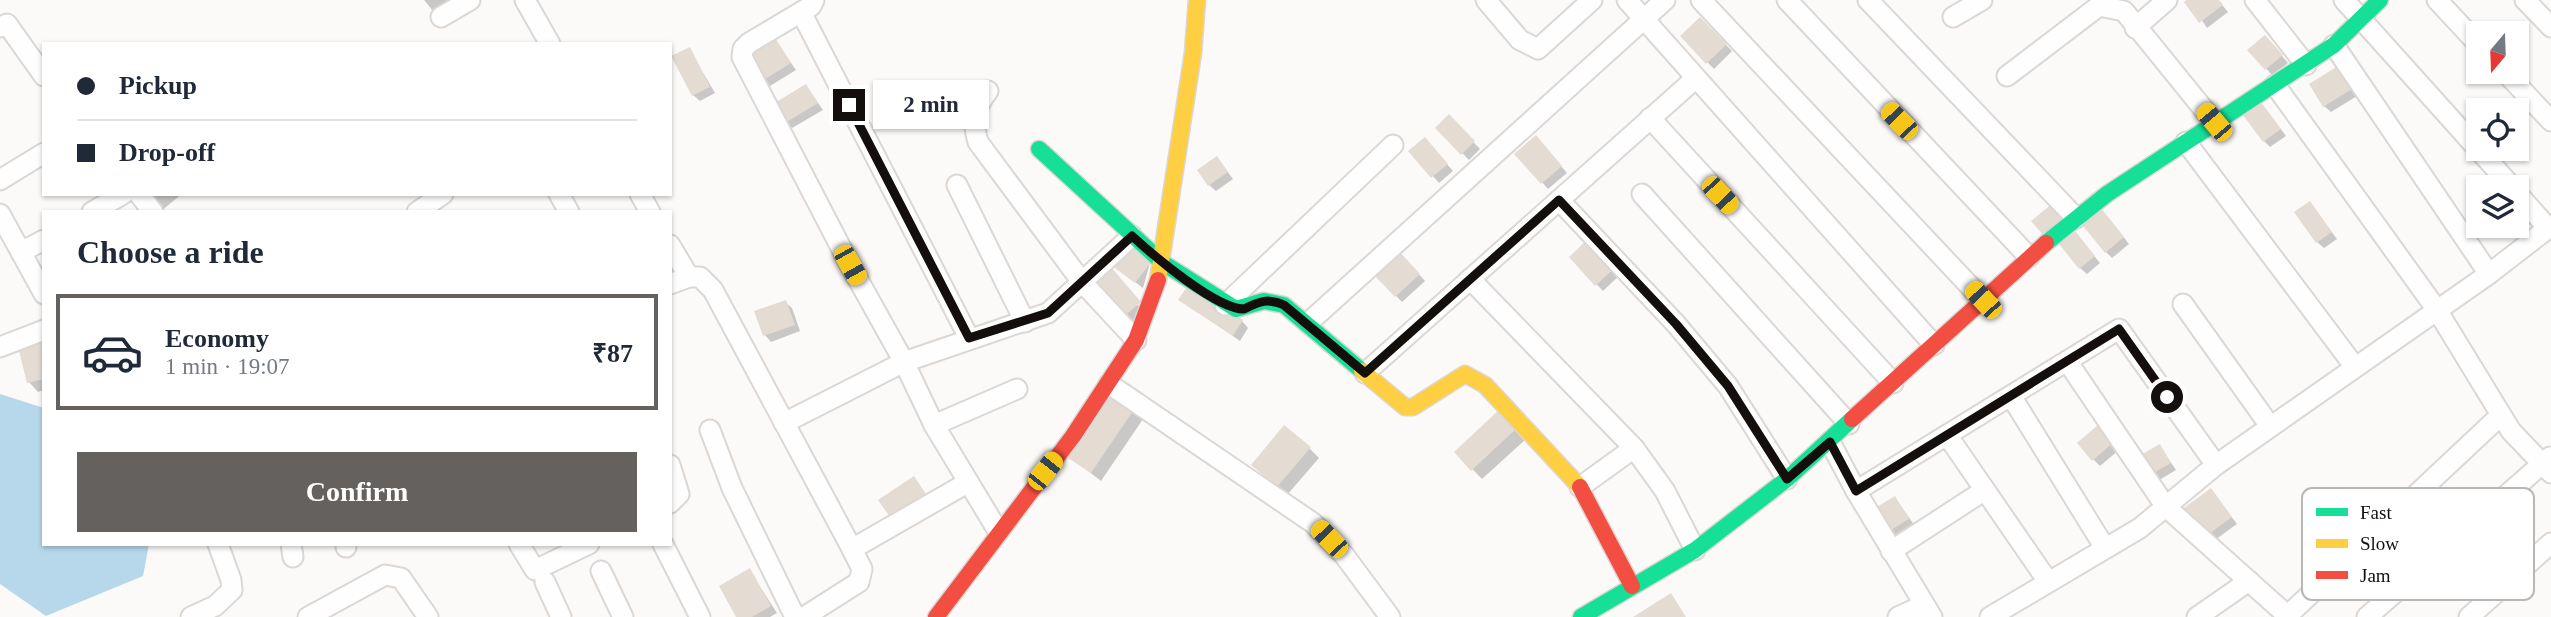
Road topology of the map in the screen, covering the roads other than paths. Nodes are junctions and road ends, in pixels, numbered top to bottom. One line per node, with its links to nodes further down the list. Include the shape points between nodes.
1 (470, 0): 20 (street)
2 (525, 0): 27 (street)
3 (1197, 0): 63 (street)
4 (1486, 0): 5 (street, via 1520,40 1538,49)
5 (1591, 0)
6 (1627, 0): 21 (street)
7 (1665, 0): 21 (street)
8 (1701, 0): 70 (street)
9 (1787, 0): 62 (street)
10 (1868, 0): 56 (street)
11 (1982, 0): 19 (street)
12 (2167, 0): 25 (street)
13 (2255, 0): 29 (street)
14 (2344, 0): 22 (street)
15 (2380, 0): 22 (street)
16 (2437, 0): 26 (street)
17 (2525, 0): 24 (street)
18 (807, 6): 77 (street); 82 (street, via 749,43 742,57)
19 (1953, 16)
20 (441, 18)
21 (1645, 20): 32 (street); 75 (street)
22 (2361, 20): 28 (street); 43 (street)
23 (2, 23): 30 (street)
24 (2551, 27)
25 (2135, 28): 31 (street, via 2124,11 2099,6); 38 (street)
26 (2466, 31)
27 (547, 42)
28 (2334, 44): 29 (street); 64 (street)
29 (2306, 65): 34 (street)
30 (42, 73)
31 (2007, 76)
32 (1696, 78): 36 (street); 79 (street)
33 (2516, 84): 37 (street)
34 (2275, 85): 38 (street); 73 (street)
35 (988, 91): 67 (street, via 978,104 973,124 978,142)
36 (1650, 118): 50 (street); 85 (street)
37 (2551, 121)
38 (2214, 122): 39 (street)
39 (2186, 142): 56 (street); 83 (street)
40 (1392, 145): 72 (street)
41 (1040, 149): 58 (street)
42 (42, 154): 44 (street)
43 (2501, 175)
44 (0, 180)
45 (957, 185): 74 (street)
46 (1643, 194): 91 (street)
47 (120, 196): 52 (street)
48 (141, 196): 53 (street)
49 (440, 196): 54 (street)
50 (1559, 200): 66 (street); 101 (street, via 1728,386)
51 (2529, 205): 57 (street)
52 (95, 210)
53 (151, 210)
54 (420, 210)
55 (0, 214): 61 (street)
56 (2076, 218): 62 (street)
57 (2550, 227): 64 (street)
58 (1132, 236): 63 (street); 67 (street)
59 (42, 241): 61 (street)
60 (672, 249): 65 (street)
61 (22, 252): 69 (street)
62 (2029, 257): 70 (street)
63 (1163, 264): 72 (street); 78 (street)
64 (2489, 274): 73 (street)
65 (689, 277): 68 (street); 90 (street, via 700,277 713,290)
66 (1470, 279): 84 (street); 97 (street)
67 (1082, 282): 74 (street, via 1048,313); 78 (street)
68 (672, 283)
69 (42, 290)
70 (1983, 300): 79 (street)
71 (2183, 304): 93 (street)
72 (1225, 305): 75 (street, via 1244,309 1272,300)
73 (2437, 310): 83 (street); 89 (street)
74 (1025, 322): 77 (street)
75 (1308, 323): 84 (street)
76 (42, 331): 80 (street)
77 (969, 338): 82 (street)
78 (1136, 341): 86 (street)
79 (1934, 345): 85 (street)
80 (0, 347)
81 (2067, 361): 88 (street); 99 (street, via 2119,329); 109 (street)
82 (904, 362): 90 (street); 92 (street)
83 (2355, 367): 93 (street)
84 (1365, 373): 103 (street, via 1411,409 1457,377 1475,378)
85 (1893, 383): 91 (street)
86 (1109, 384): 110 (street); 140 (street, via 1313,523 1344,555)
87 (1017, 389): 92 (street)
88 (2011, 396): 95 (street); 116 (street)
89 (2501, 415): 98 (street); 104 (street)
90 (784, 423): 117 (street)
91 (1849, 424): 96 (street)
92 (934, 425): 102 (street)
93 (2270, 426): 99 (street)
94 (710, 430): 137 (street, via 732,488)
95 (1947, 435): 106 (street); 107 (street)
96 (1830, 442): 101 (street); 107 (street)
97 (1634, 448): 103 (street); 118 (street, via 1665,491)
98 (2548, 464): 105 (street)
99 (2216, 465): 109 (street)
100 (672, 471): 108 (street, via 679,494)
101 (1787, 479): 118 (street)
102 (967, 483): 110 (street); 117 (street)
103 (1580, 487): 126 (street)
104 (2424, 488)
105 (2520, 488)
106 (1985, 489): 120 (street); 123 (street)
107 (1856, 491): 120 (street)
108 (672, 501)
109 (2166, 507): 116 (street); 124 (street)
110 (998, 531): 139 (street)
111 (2551, 543): 121 (street)
112 (219, 546): 131 (street, via 232,590 215,606)
113 (520, 546): 119 (street, via 535,570)
114 (580, 546): 119 (street)
115 (664, 546): 136 (street)
116 (2105, 548): 123 (street)
117 (852, 549): 138 (street, via 862,569 859,582)
118 (1695, 550): 126 (street)
119 (558, 551)
120 (1891, 551): 130 (street)
121 (2534, 558)
122 (601, 571): 135 (street)
123 (2047, 580): 143 (street)
124 (2249, 581): 144 (street); 145 (street)
125 (545, 582): 134 (street)
126 (1632, 586): 141 (street)
127 (2305, 600): 145 (street)
128 (2387, 600): 146 (street)
129 (2488, 600): 147 (street)
130 (1928, 611): 142 (street)
131 (191, 617)
132 (308, 617): 133 (street, via 385,575 401,578)
133 (428, 617)
134 (561, 617)
135 (623, 617)
136 (700, 617)
137 (795, 617)
138 (803, 617)
139 (936, 617)
140 (1390, 617)
141 (1581, 617)
142 (1898, 617)
143 (1990, 617)
144 (2197, 617)
145 (2287, 617)
146 (2367, 617)
147 (2469, 617)

